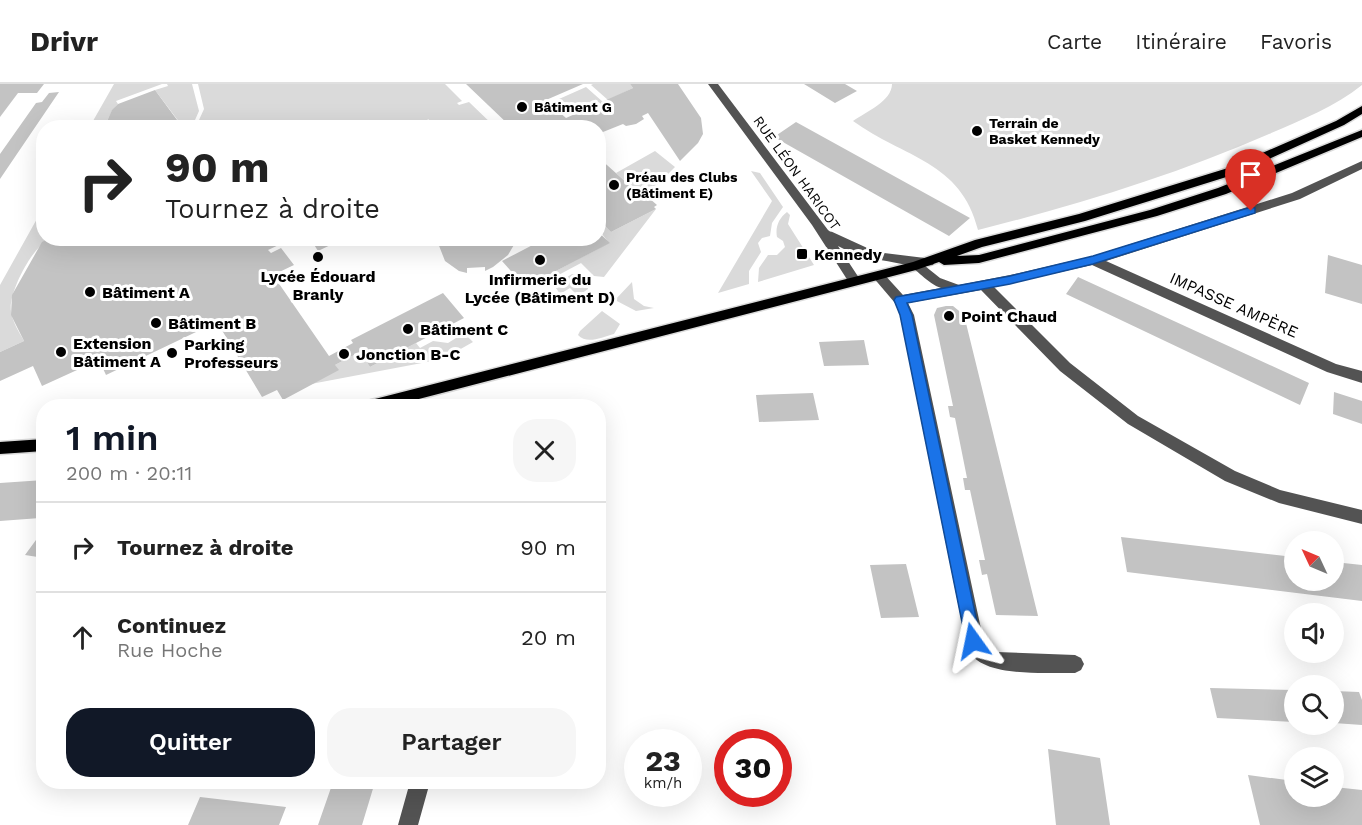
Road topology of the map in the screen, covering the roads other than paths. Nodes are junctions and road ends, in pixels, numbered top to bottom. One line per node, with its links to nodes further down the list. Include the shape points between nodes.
1 (713, 84): 5 (street, RUE LÉON HARICOT)
2 (1362, 109): 7 (main road, via 1340,123 1232,171 1081,218 979,243)
3 (1362, 133): 7 (main road, via 1222,191 1153,213 979,259)
4 (1362, 165): 6 (street, via 1296,196)
5 (816, 222): 7 (street, via 855,250); 9 (street, RUE LÉON HARICOT)
6 (1093, 260): 10 (street); 13 (street, IMPASSE AMPÈRE, via 1332,368)
7 (922, 264): 8 (main road); 11 (street, via 935,281)
8 (878, 276): 9 (main road); 12 (street)
9 (855, 281): 14 (main road)
10 (984, 285): 11 (street); 17 (street, via 1065,367 1142,425 1230,476 1280,496)
11 (960, 288): 12 (street)
12 (900, 300): 18 (street, via 976,648 996,661)
13 (1362, 377)
14 (398, 399)
15 (36, 446): 16 (main road)
16 (0, 448)
17 (1362, 517)
18 (1075, 664)
19 (418, 789): 20 (street)
20 (408, 825)

